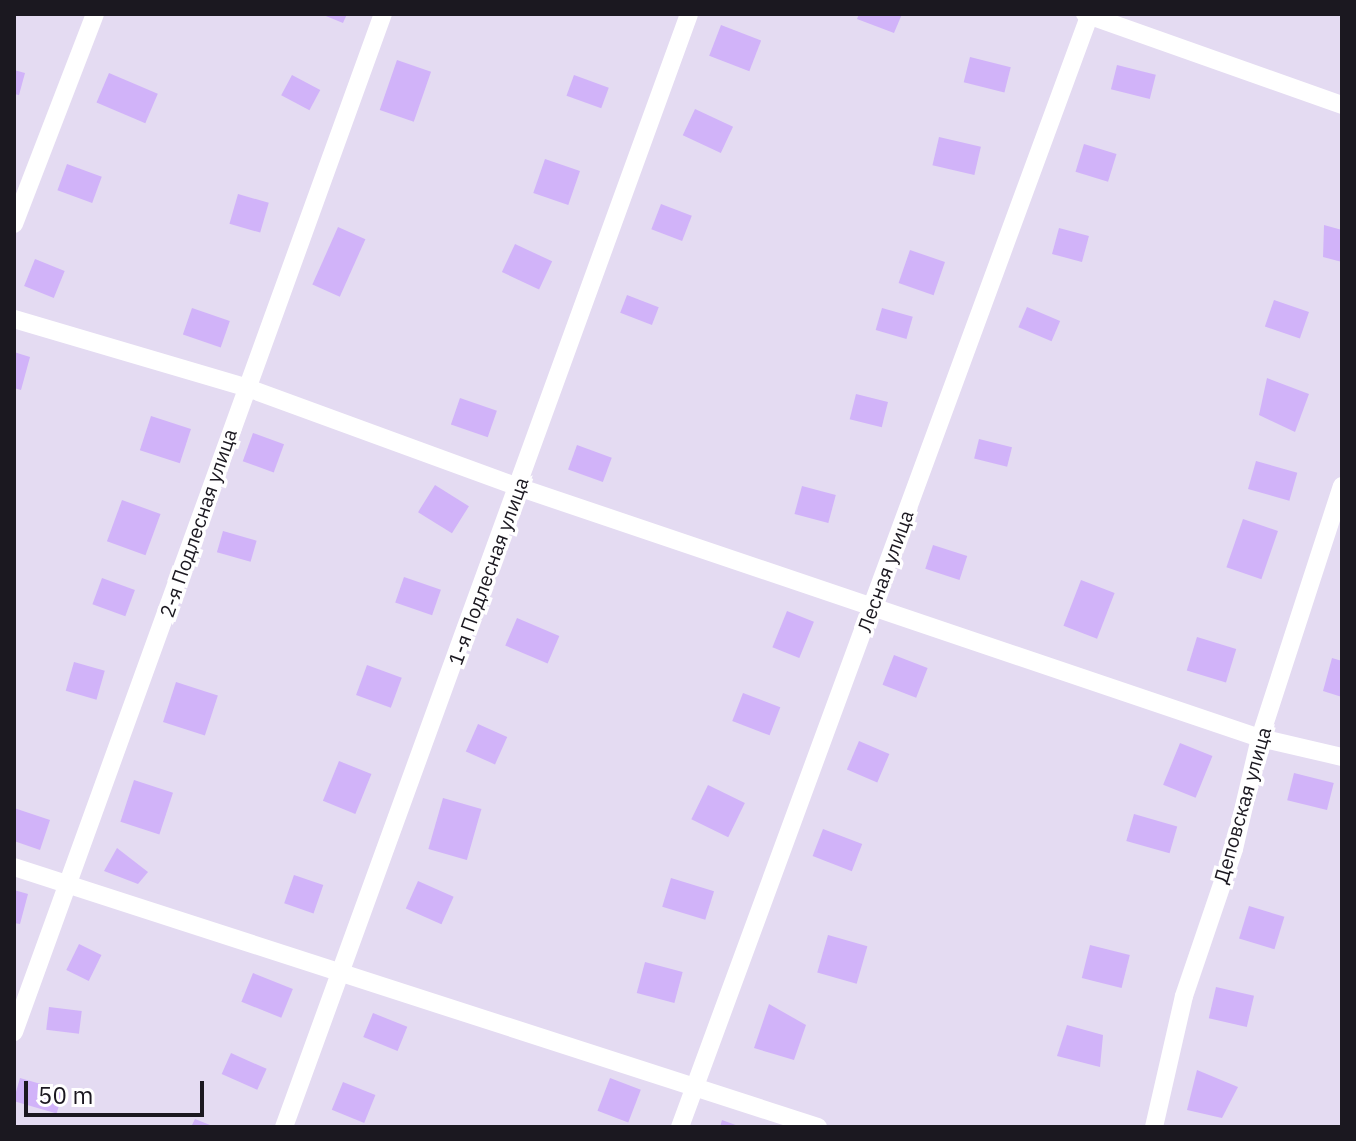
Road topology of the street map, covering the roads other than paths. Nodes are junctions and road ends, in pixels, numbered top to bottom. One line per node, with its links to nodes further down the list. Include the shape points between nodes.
1 (95, 14): 6 (street)
2 (383, 14): 8 (street, 2-я Подлесная улица)
3 (689, 14): 10 (street, 1-я Подлесная улица)
4 (1088, 15): 5 (street); 11 (street, Лесная улица)
5 (1342, 105)
6 (14, 224)
7 (14, 319): 8 (street)
8 (245, 387): 10 (street); 15 (street, 2-я Подлесная улица)
9 (1342, 486): 12 (street, Деповская улица)
10 (518, 487): 11 (street); 16 (street, 1-я Подлесная улица)
11 (873, 604): 12 (street); 18 (street, Лесная улица)
12 (1260, 738): 13 (street); 22 (street, Деповская улица, via 1234,849 1184,996)
13 (1342, 757)
14 (14, 867): 15 (street)
15 (71, 885): 16 (street); 17 (street, 2-я Подлесная улица)
16 (342, 975): 18 (street); 19 (street, 1-я Подлесная улица)
17 (14, 1032)
18 (695, 1085): 20 (street, Лесная улица); 21 (street)
19 (284, 1127)
20 (680, 1127)
21 (818, 1127)
22 (1154, 1127)

